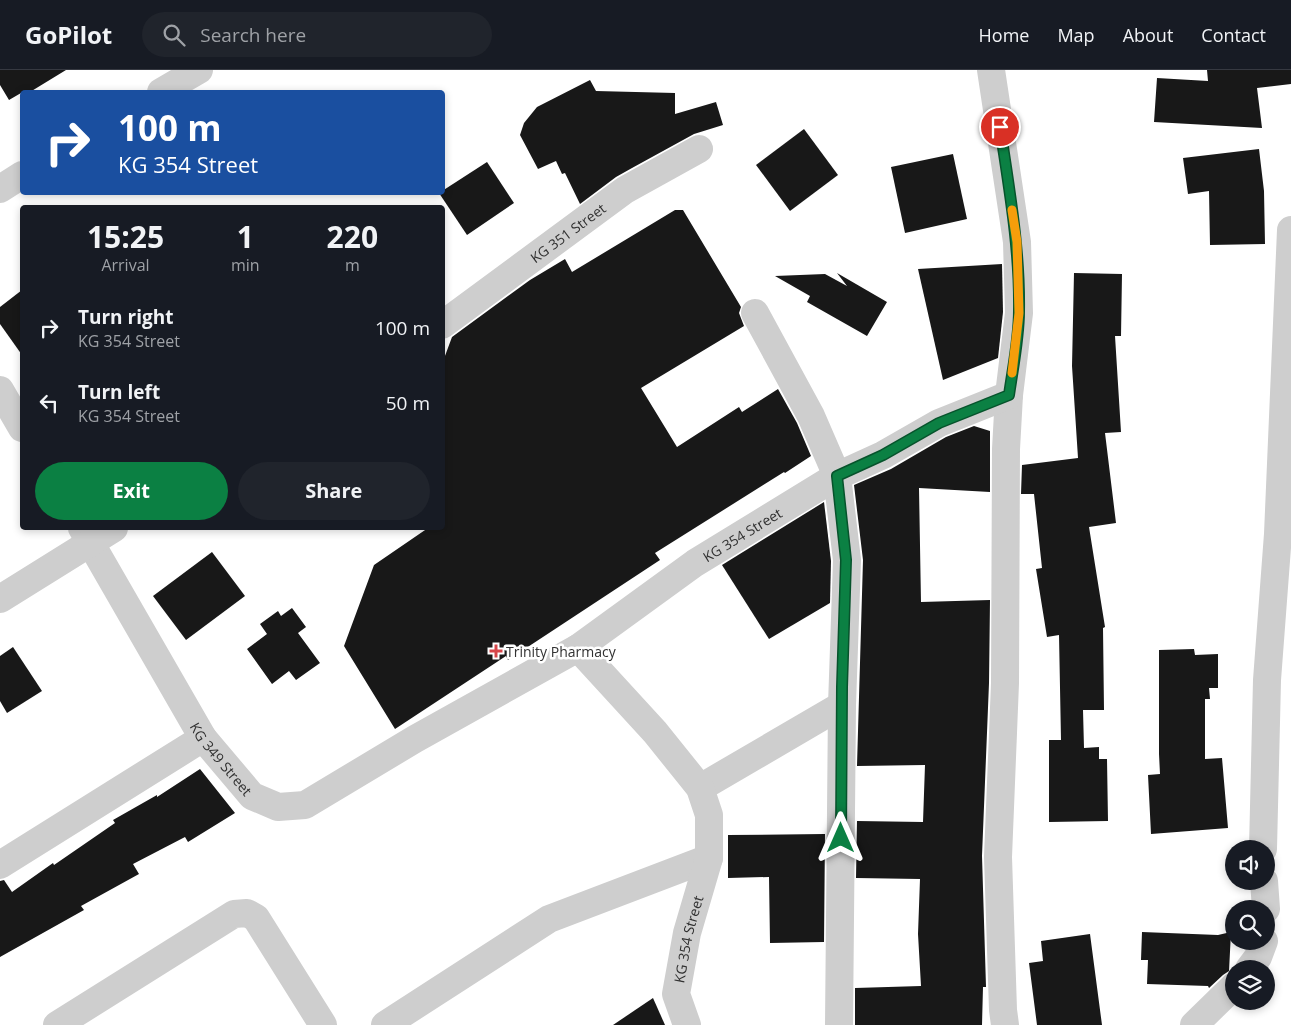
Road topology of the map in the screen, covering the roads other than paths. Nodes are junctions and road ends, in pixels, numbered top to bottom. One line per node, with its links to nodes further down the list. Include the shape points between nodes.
1 (199, 70): 3 (street)
2 (991, 70): 11 (street, via 1017,242 1019,313)
3 (164, 90)
4 (699, 149): 9 (street, KG 351 Street, via 625,190)
5 (20, 176): 6 (street)
6 (0, 189)
7 (1291, 230): 21 (street, via 1278,534 1266,680)
8 (754, 313): 13 (street, via 812,416)
9 (445, 323)
10 (0, 390): 12 (street)
11 (1009, 395): 13 (street, KG 354 Street, via 939,423 883,455); 30 (street, via 1005,683 998,857)
12 (20, 425)
13 (837, 476): 17 (street, KG 354 Street, via 696,563); 18 (street, via 846,560)
14 (106, 530): 15 (street)
15 (86, 535): 16 (street); 19 (street, KG 349 Street)
16 (0, 599)
17 (578, 648): 19 (street, KG 349 Street, via 415,738 306,805 278,807 252,796); 20 (street, KG 354 Street, via 655,732)
18 (842, 706): 20 (street); 29 (street)
19 (203, 738): 23 (street)
20 (700, 788): 22 (street, KG 354 Street, via 709,815)
21 (1263, 840)
22 (709, 858): 27 (street, via 549,919); 28 (street, KG 354 Street, via 687,933 676,994)
23 (0, 865)
24 (1225, 995): 31 (street)
25 (57, 1025): 26 (street, via 234,914 247,913 256,918)
26 (323, 1025)
27 (384, 1025)
28 (687, 1025)
29 (839, 1025)
30 (1005, 1025)
31 (1194, 1025)

